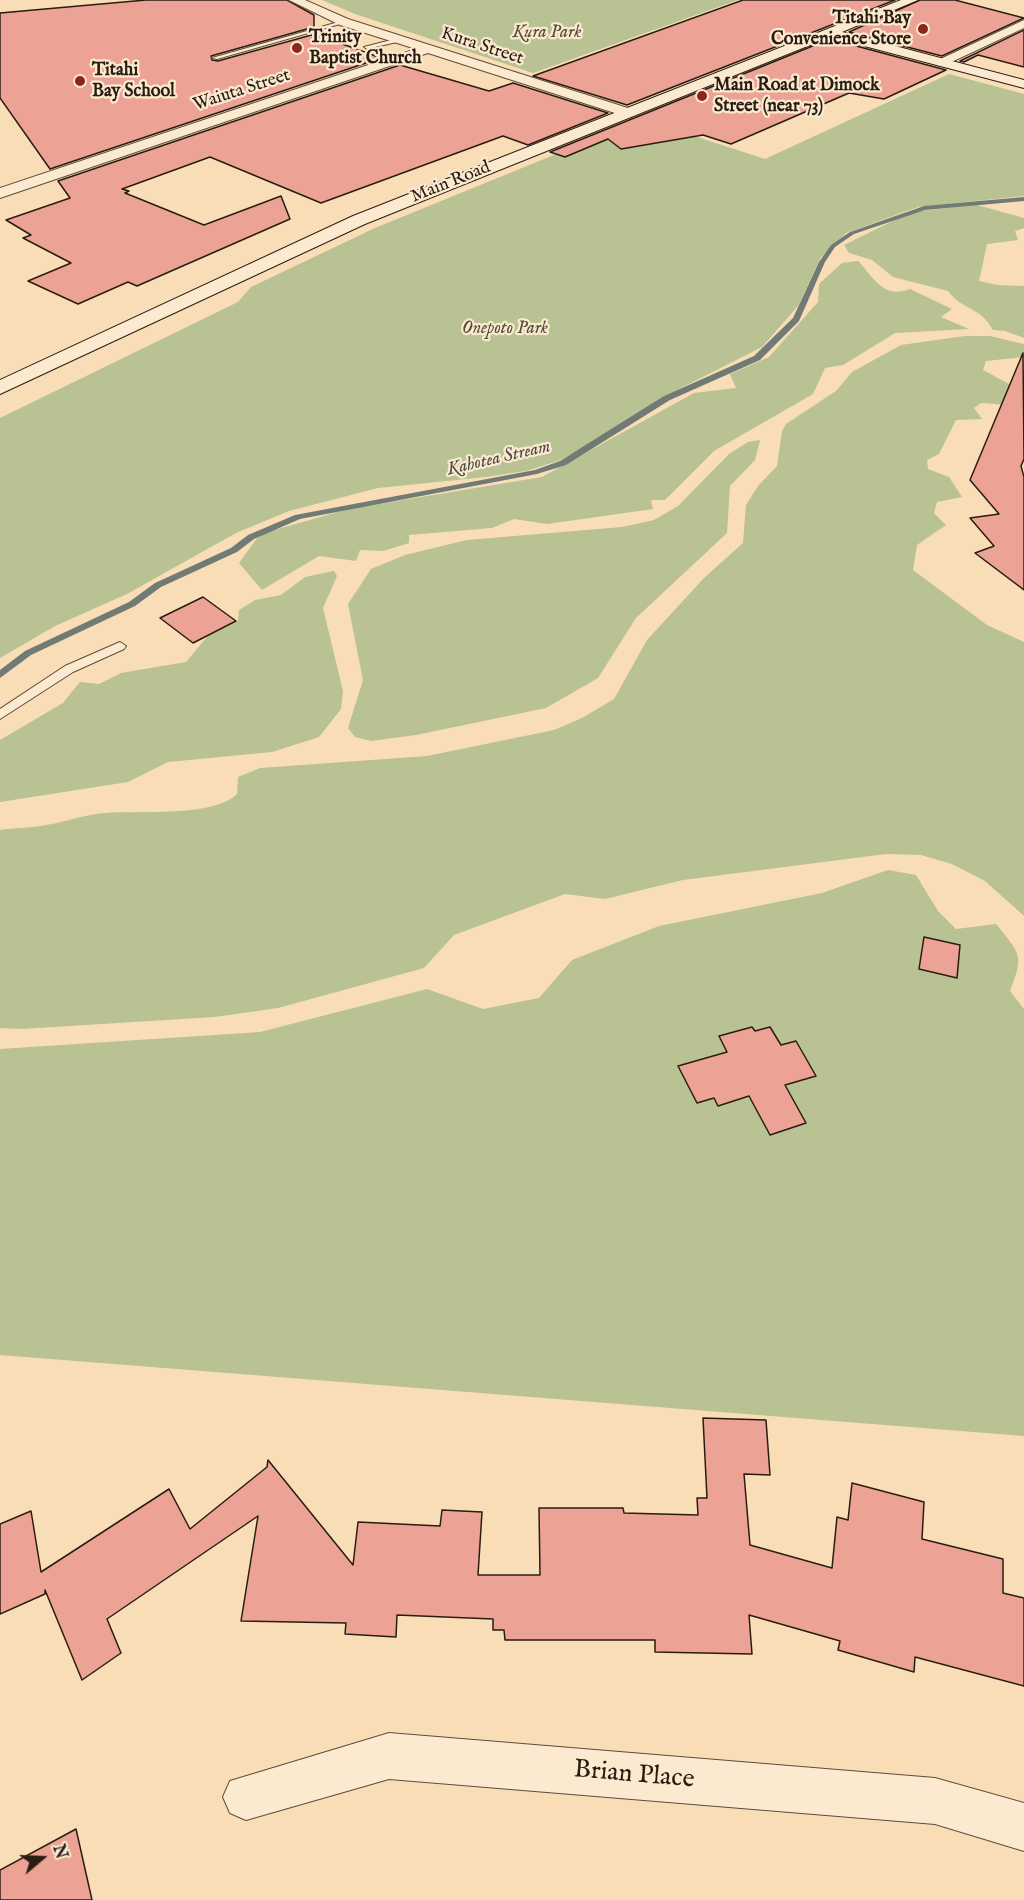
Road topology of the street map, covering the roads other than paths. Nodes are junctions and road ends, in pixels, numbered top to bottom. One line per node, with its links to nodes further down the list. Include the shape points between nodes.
1 (295, 0): 3 (street, Kura Street)
2 (912, 0): 5 (main road, Main Road)
3 (344, 22): 6 (street, Kura Street); 9 (lane)
4 (1024, 24): 10 (street)
5 (829, 33): 10 (main road); 12 (main road, Main Road)
6 (399, 40): 7 (lane); 8 (street, Kura Street)
7 (367, 47)
8 (428, 49): 12 (street, Kura Street); 13 (street, Waiuta Street)
9 (214, 58)
10 (940, 62): 11 (main road)
11 (1024, 84)
12 (626, 112): 14 (main road, Main Road, via 359,220)
13 (0, 193)
14 (0, 388)
15 (120, 646): 16 (lane, via 69,669)
16 (0, 715)
17 (246, 1797): 18 (street, Brian Place, via 389,1756 935,1801)
18 (1024, 1827)

